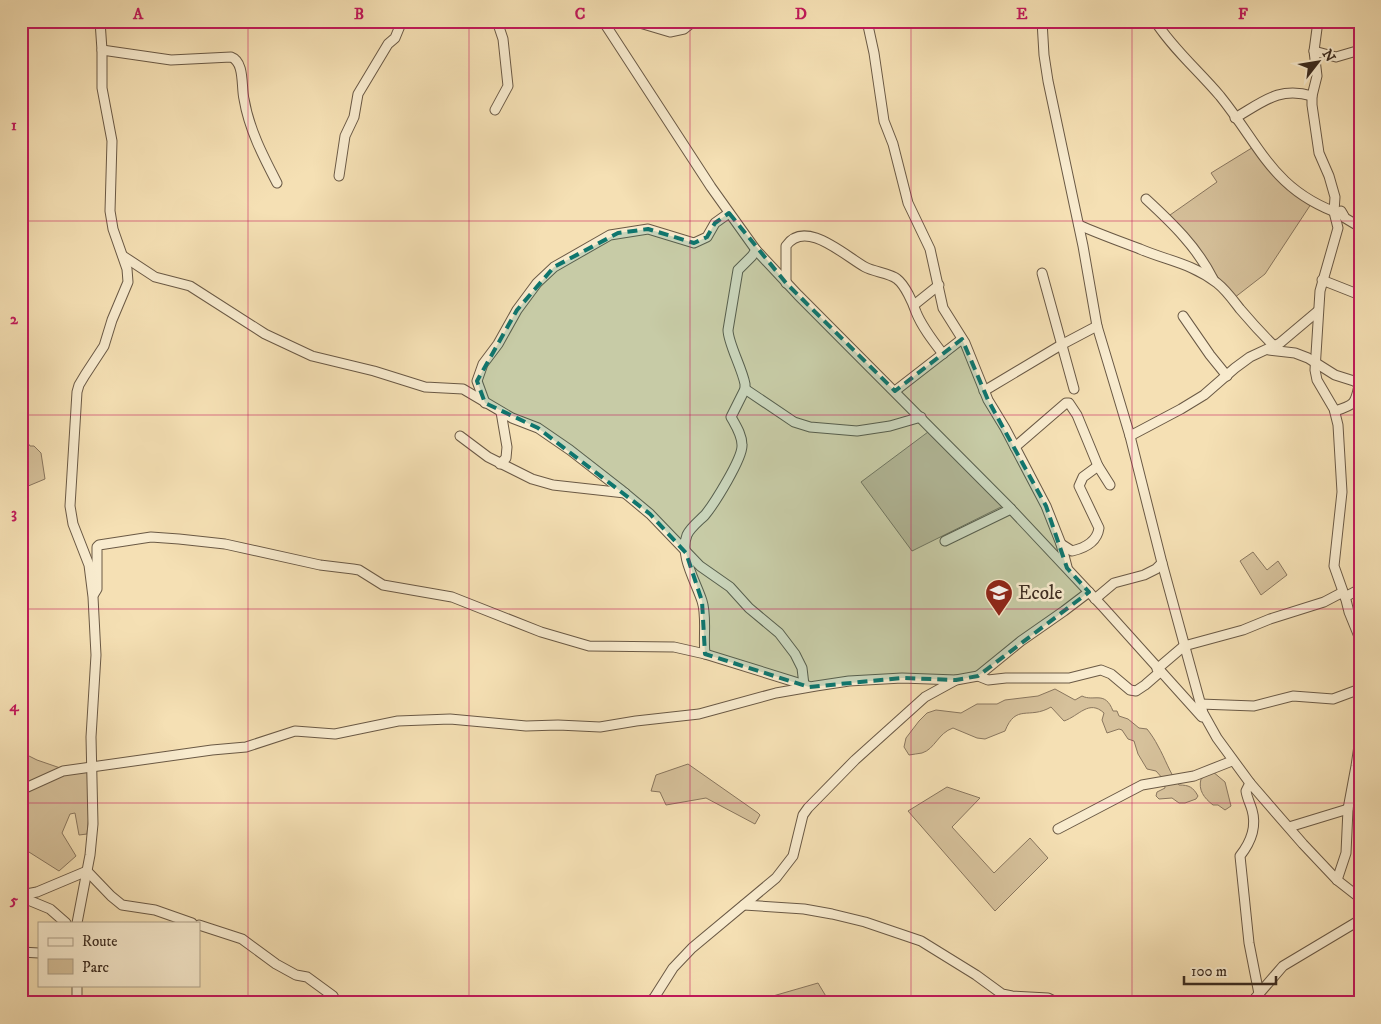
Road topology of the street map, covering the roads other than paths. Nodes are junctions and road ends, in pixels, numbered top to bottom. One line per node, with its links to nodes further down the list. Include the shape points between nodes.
1 (100, 21): 11 (street)
2 (402, 21): 17 (street, via 395,38 388,44 358,94 354,117 345,136)
3 (497, 21): 15 (street, via 503,39 508,86)
4 (603, 21): 20 (street)
5 (633, 21): 6 (street, via 670,32)
6 (694, 21)
7 (867, 21): 30 (street, via 884,121 908,203 930,249)
8 (1042, 21): 22 (street, via 1048,81)
9 (1155, 21): 16 (street, via 1172,46)
10 (1318, 21): 13 (street)
11 (102, 50): 18 (street, via 171,60 235,59 240,66 251,126); 25 (street, via 102,88 112,142 110,211)
12 (1360, 50): 13 (street, via 1336,57)
13 (1314, 51): 14 (street, via 1317,76)
14 (1312, 96): 16 (street, via 1295,92 1278,95); 21 (street, via 1318,148)
15 (495, 110)
16 (1236, 118): 21 (street, via 1260,154 1286,184)
17 (339, 176)
18 (277, 183)
19 (1146, 199): 29 (street, via 1192,246)
20 (729, 213): 24 (street); 47 (street, via 715,223 707,237 694,242 648,229 618,233 554,267 516,310 483,364 477,381)
21 (1339, 214): 23 (street); 27 (street, via 1337,232)
22 (1079, 225): 29 (street, via 1186,264); 35 (street)
23 (1360, 227)
24 (756, 250): 28 (street); 43 (street, via 738,270 728,330 744,376)
25 (122, 256): 47 (street, via 155,277 190,286 265,334 312,356 425,387 464,389); 66 (street, via 128,274 126,289 104,346 84,375 77,392 70,506 73,524 89,565)
26 (1042, 273): 37 (street)
27 (1322, 280): 31 (street); 33 (street)
28 (786, 282): 32 (street, via 786,246 795,237 807,235 867,268 897,279); 45 (street)
29 (1215, 282): 38 (street, via 1262,334)
30 (939, 285): 32 (street); 36 (street, via 943,308)
31 (1360, 295)
32 (914, 305): 39 (street)
33 (1318, 311): 38 (street, via 1280,344); 40 (street)
34 (1183, 316): 41 (street)
35 (1097, 326): 37 (street); 52 (street)
36 (962, 339): 39 (street); 46 (street)
37 (1062, 345): 44 (street); 46 (street)
38 (1270, 348): 40 (street, via 1295,353); 41 (street, via 1250,357)
39 (942, 354): 45 (street)
40 (1315, 362): 42 (street, via 1335,375); 48 (street, via 1317,380)
41 (1227, 376): 52 (street, via 1204,395)
42 (1360, 383): 48 (street, via 1355,402)
43 (745, 389): 50 (street, via 794,422 810,428 857,431); 61 (street, via 731,417 741,438 742,449 719,494 687,535)
44 (1074, 389)
45 (895, 391): 50 (street)
46 (984, 391): 53 (street)
47 (485, 403): 49 (street)
48 (1334, 411): 65 (street, via 1338,425 1342,492 1334,566)
49 (501, 412): 54 (street, via 508,448 506,458); 57 (street, via 538,428)
50 (921, 417): 58 (street)
51 (460, 436): 54 (street)
52 (1130, 436): 62 (street)
53 (1015, 447): 55 (street, via 1068,402 1077,415); 60 (street, via 1046,506)
54 (500, 464): 57 (street, via 553,485)
55 (1098, 466): 56 (street); 60 (street, via 1083,477 1079,486 1099,528 1098,534 1083,548 1072,551)
56 (1110, 485)
57 (625, 493): 61 (street, via 650,514)
58 (1011, 509): 59 (street); 63 (street)
59 (945, 541)
60 (1061, 544): 63 (street)
61 (686, 553): 70 (street, via 687,564 702,601); 74 (street, via 730,587 779,633 795,654)
62 (1162, 563): 67 (street, via 1144,575 1114,584); 69 (street)
63 (1067, 568): 67 (street)
64 (1360, 589): 65 (street)
65 (1344, 595): 68 (street); 69 (street, via 1243,630)
66 (93, 596): 70 (street, via 97,589 98,546 151,537 180,539 225,544 320,565 359,570 383,585 452,597 542,632 589,646 674,647); 80 (street, via 96,655)
67 (1092, 596): 71 (street); 72 (street, via 1021,641)
68 (1360, 639)
69 (1184, 646): 71 (street); 76 (street)
70 (705, 654): 74 (street)
71 (1158, 670): 72 (street, via 1145,686 1136,691 1101,670 1062,678 988,680); 77 (street)
72 (978, 676): 73 (street)
73 (956, 680): 74 (street, via 902,678); 91 (street, via 925,698 855,760 808,808 803,815 793,856 776,878)
74 (807, 686): 80 (street, via 700,714 600,727 526,726 450,719 398,721 336,734 295,731 246,747)
75 (1360, 689): 76 (street, via 1333,699 1293,696 1254,706)
76 (1200, 704): 77 (street)
77 (1207, 723): 79 (street)
78 (1360, 739): 81 (street)
79 (1232, 761): 82 (street); 86 (street, via 1194,776 1142,785)
80 (92, 766): 83 (street, via 63,771); 87 (street, via 93,824)
81 (1358, 766): 84 (street)
82 (1250, 783): 85 (street); 100 (street, via 1246,790 1254,829 1249,845 1240,856 1249,943)
83 (21, 790)
84 (1348, 809): 85 (street); 88 (street, via 1346,852)
85 (1289, 827): 88 (street)
86 (1058, 829)
87 (87, 871): 89 (street); 94 (street); 95 (street, via 122,905 155,910)
88 (1337, 880): 90 (street)
89 (21, 896): 93 (street, via 50,909)
90 (1360, 898)
91 (744, 906): 103 (street, via 692,948); 104 (street, via 804,909 865,922 921,941 1002,994 1048,998)
92 (1360, 920): 100 (street, via 1283,966)
93 (65, 922)
94 (77, 922)
95 (189, 922)
96 (200, 925): 102 (street, via 242,938 276,964 307,977)
97 (21, 952): 98 (street)
98 (38, 953)
99 (77, 986): 101 (street)
100 (1259, 994): 105 (street)
101 (77, 1003)
102 (337, 1003)
103 (647, 1003)
104 (1058, 1003)
105 (1251, 1003)

